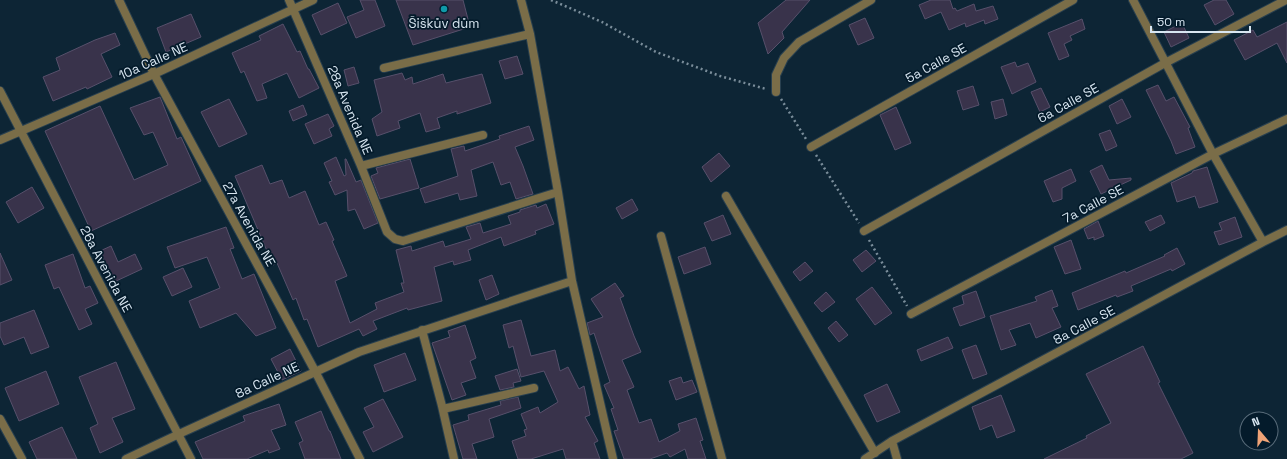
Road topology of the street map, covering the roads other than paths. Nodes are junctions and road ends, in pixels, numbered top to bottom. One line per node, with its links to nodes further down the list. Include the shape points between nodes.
1 (119, 0): 13 (street, 27a Avenida NE)
2 (289, 0): 9 (street, 28a Avenida NE)
3 (313, 0): 9 (street, 10a Calle NE)
4 (521, 0): 10 (street)
5 (871, 0): 15 (street, via 799,42 784,58 776,75)
6 (1072, 0): 20 (street, 5a Calle SE)
7 (1133, 0): 11 (street)
8 (1286, 0): 11 (street, 6a Calle SE)
9 (293, 9): 13 (street, 10a Calle NE); 22 (street, 28a Avenida NE)
10 (530, 34): 12 (street); 23 (street)
11 (1165, 63): 21 (street); 26 (street, 6a Calle SE)
12 (384, 68)
13 (154, 74): 17 (street, 10a Calle NE); 32 (street, 27a Avenida NE)
14 (0, 91): 17 (street, 26a Avenida NE)
15 (776, 92)
16 (1287, 119): 21 (street, 7a Calle SE)
17 (20, 131): 19 (street, 10a Calle NE); 36 (street, 26a Avenida NE)
18 (483, 135): 22 (street)
19 (0, 140)
20 (811, 147)
21 (1213, 154): 28 (street); 30 (street, 7a Calle SE)
22 (361, 166): 23 (street, 28a Avenida NE, via 387,232 395,239 403,241)
23 (558, 192): 29 (street)
24 (726, 196): 38 (street)
25 (1287, 230): 28 (street, 8a Calle SE)
26 (864, 231)
27 (660, 236): 45 (street)
28 (1263, 242): 37 (street, 8a Calle SE)
29 (572, 281): 31 (street, 8a Calle NE); 44 (street)
30 (911, 314)
31 (422, 330): 32 (street, 8a Calle NE); 34 (street)
32 (315, 371): 36 (street, 8a Calle NE); 42 (street, 27a Avenida NE)
33 (534, 388): 34 (street)
34 (443, 409): 43 (street)
35 (0, 419): 39 (street)
36 (178, 434): 40 (street, 8a Calle NE); 41 (street, 26a Avenida NE)
37 (892, 441): 38 (street, 8a Calle SE); 47 (street)
38 (875, 453): 46 (street, 8a Calle SE)
39 (22, 459)
40 (126, 459)
41 (191, 459)
42 (360, 459)
43 (454, 459)
44 (613, 459)
45 (722, 459)
46 (866, 459)
47 (897, 459)

